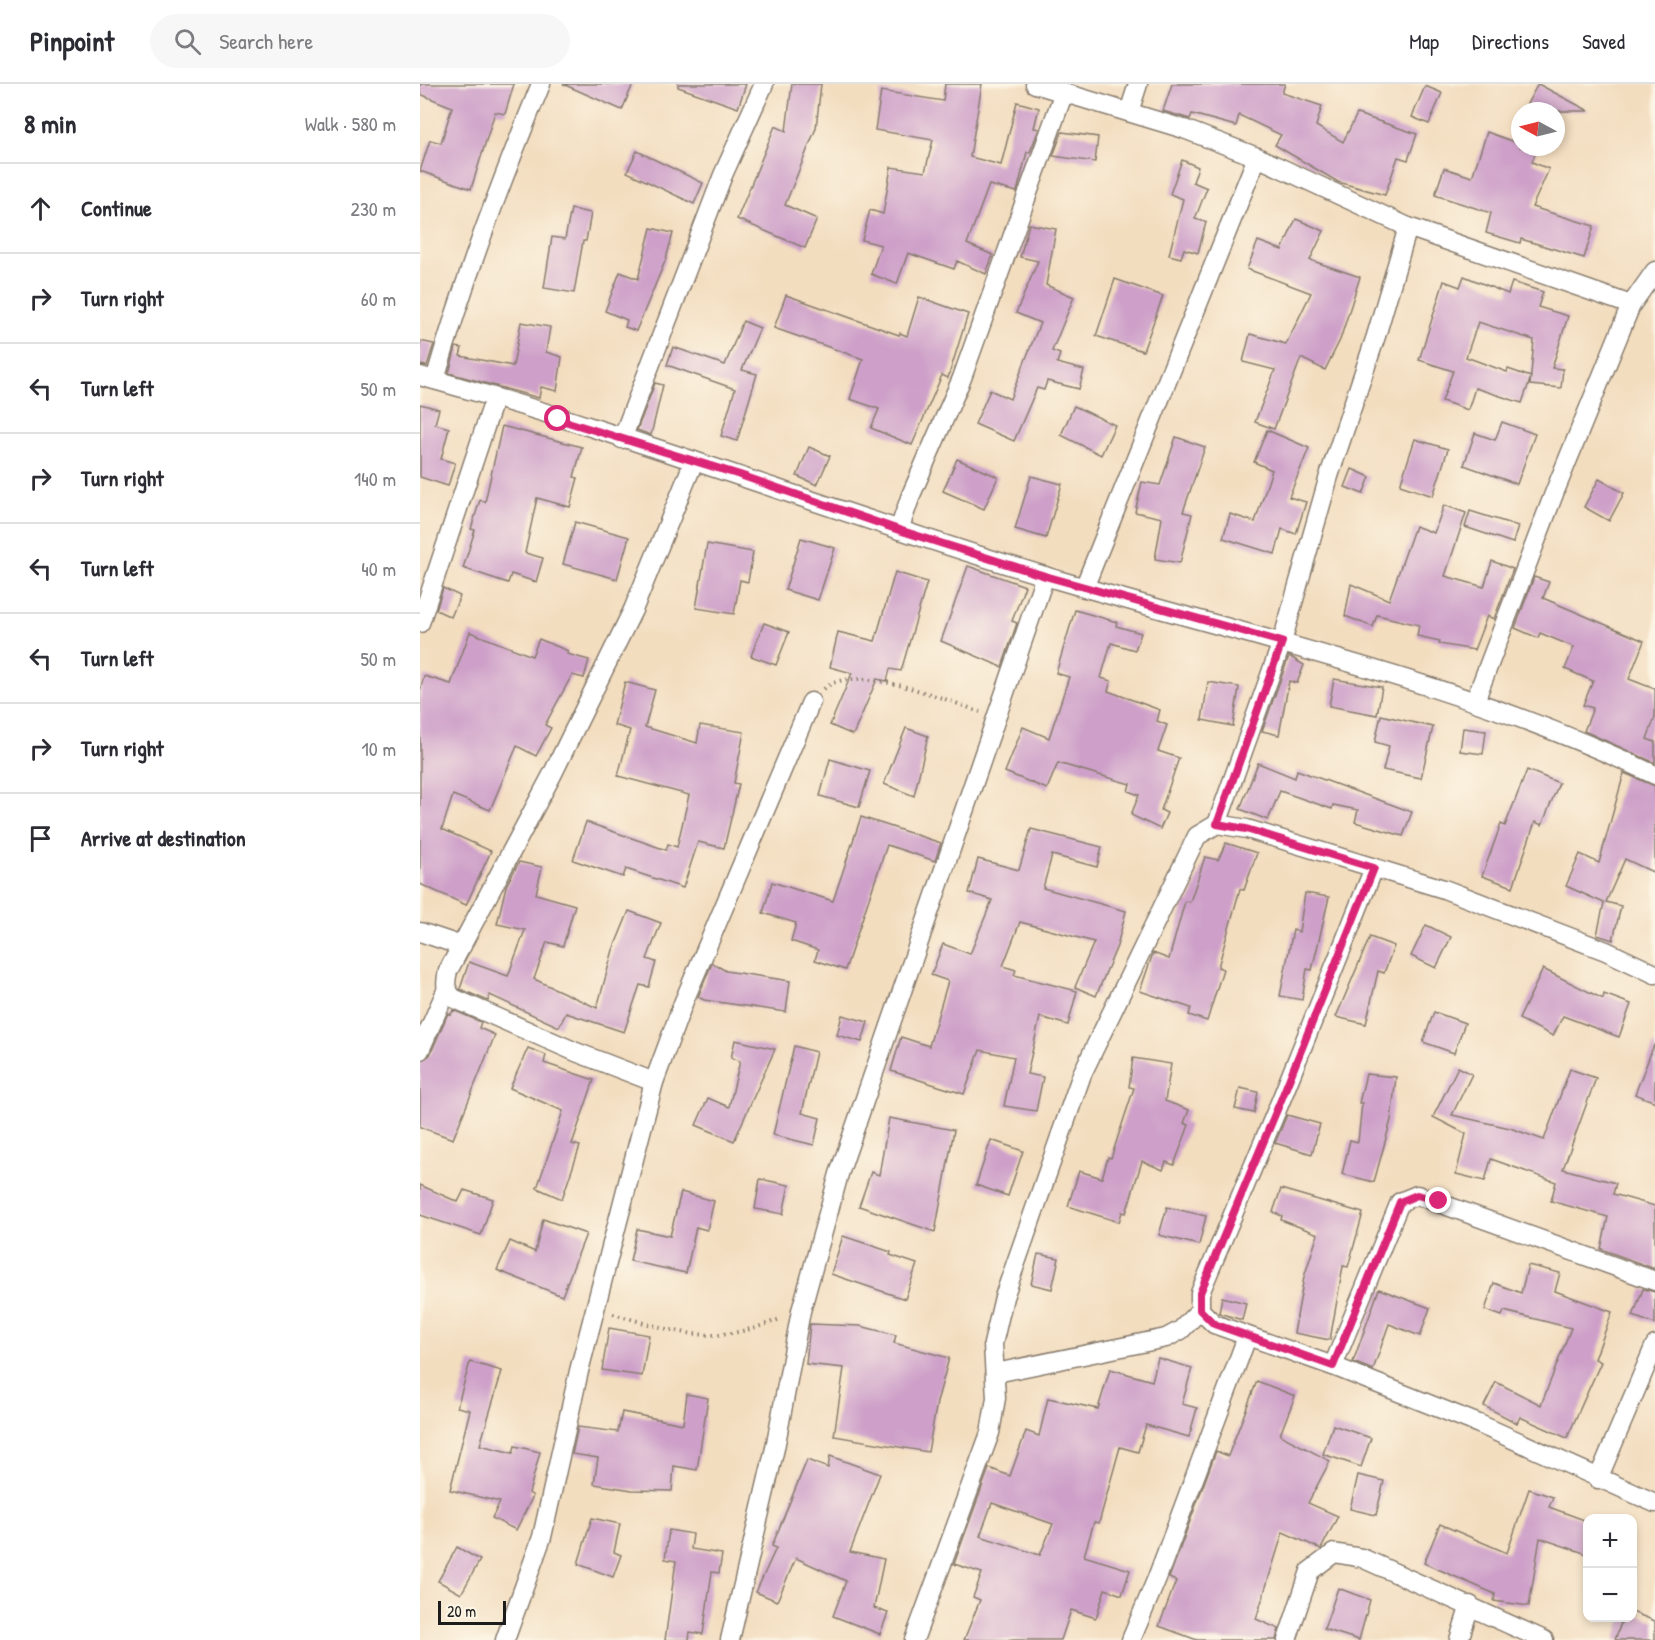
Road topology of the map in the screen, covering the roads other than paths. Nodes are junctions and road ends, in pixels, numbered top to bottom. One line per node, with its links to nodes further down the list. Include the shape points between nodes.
1 (541, 84): 11 (street)
2 (764, 84): 13 (street, via 723,175)
3 (1035, 84): 5 (street)
4 (1138, 84): 6 (street)
5 (1064, 92): 6 (street); 15 (street, via 962,378)
6 (1129, 112): 7 (street)
7 (1257, 157): 8 (street); 17 (street)
8 (1408, 227): 10 (street); 19 (street, via 1329,476)
9 (1655, 271): 10 (street)
10 (1631, 305): 20 (street)
11 (427, 378): 13 (street)
12 (491, 409): 18 (street)
13 (622, 439): 14 (street)
14 (694, 461): 15 (street); 26 (street, via 633,610)
15 (899, 530): 16 (street)
16 (1045, 576): 17 (street); 41 (street, via 842,1163 801,1311 773,1460)
17 (1084, 588): 19 (street)
18 (420, 623)
19 (1282, 642): 20 (street); 23 (street)
20 (1475, 700): 22 (street)
21 (811, 702): 30 (street, via 684,1001)
22 (1655, 775)
23 (1217, 824): 24 (street, via 1246,829); 36 (street, via 1197,836 1082,1074 997,1321 993,1344)
24 (1374, 868): 27 (street, via 1443,889 1606,951); 32 (street, via 1200,1293)
25 (420, 932): 26 (street)
26 (462, 946): 28 (street, via 448,971)
27 (1655, 974)
28 (446, 991): 29 (street); 30 (street, via 453,998 576,1052)
29 (420, 1050)
30 (654, 1082): 40 (street, via 542,1537)
31 (1655, 1281): 35 (street, via 1417,1195 1400,1202)
32 (1200, 1310): 33 (street, via 1214,1324); 36 (street, via 1181,1330 1166,1338)
33 (1247, 1337): 35 (street); 43 (street)
34 (1655, 1345): 37 (street)
35 (1333, 1366): 37 (street, via 1479,1424)
36 (996, 1373): 42 (street, via 990,1433)
37 (1598, 1479): 38 (street)
38 (1655, 1503)
39 (1470, 1605): 44 (street, via 1362,1558 1334,1553 1310,1571); 45 (street); 46 (street)
40 (505, 1640)
41 (730, 1640)
42 (914, 1640)
43 (1131, 1640)
44 (1287, 1640)
45 (1459, 1640)
46 (1544, 1640)

